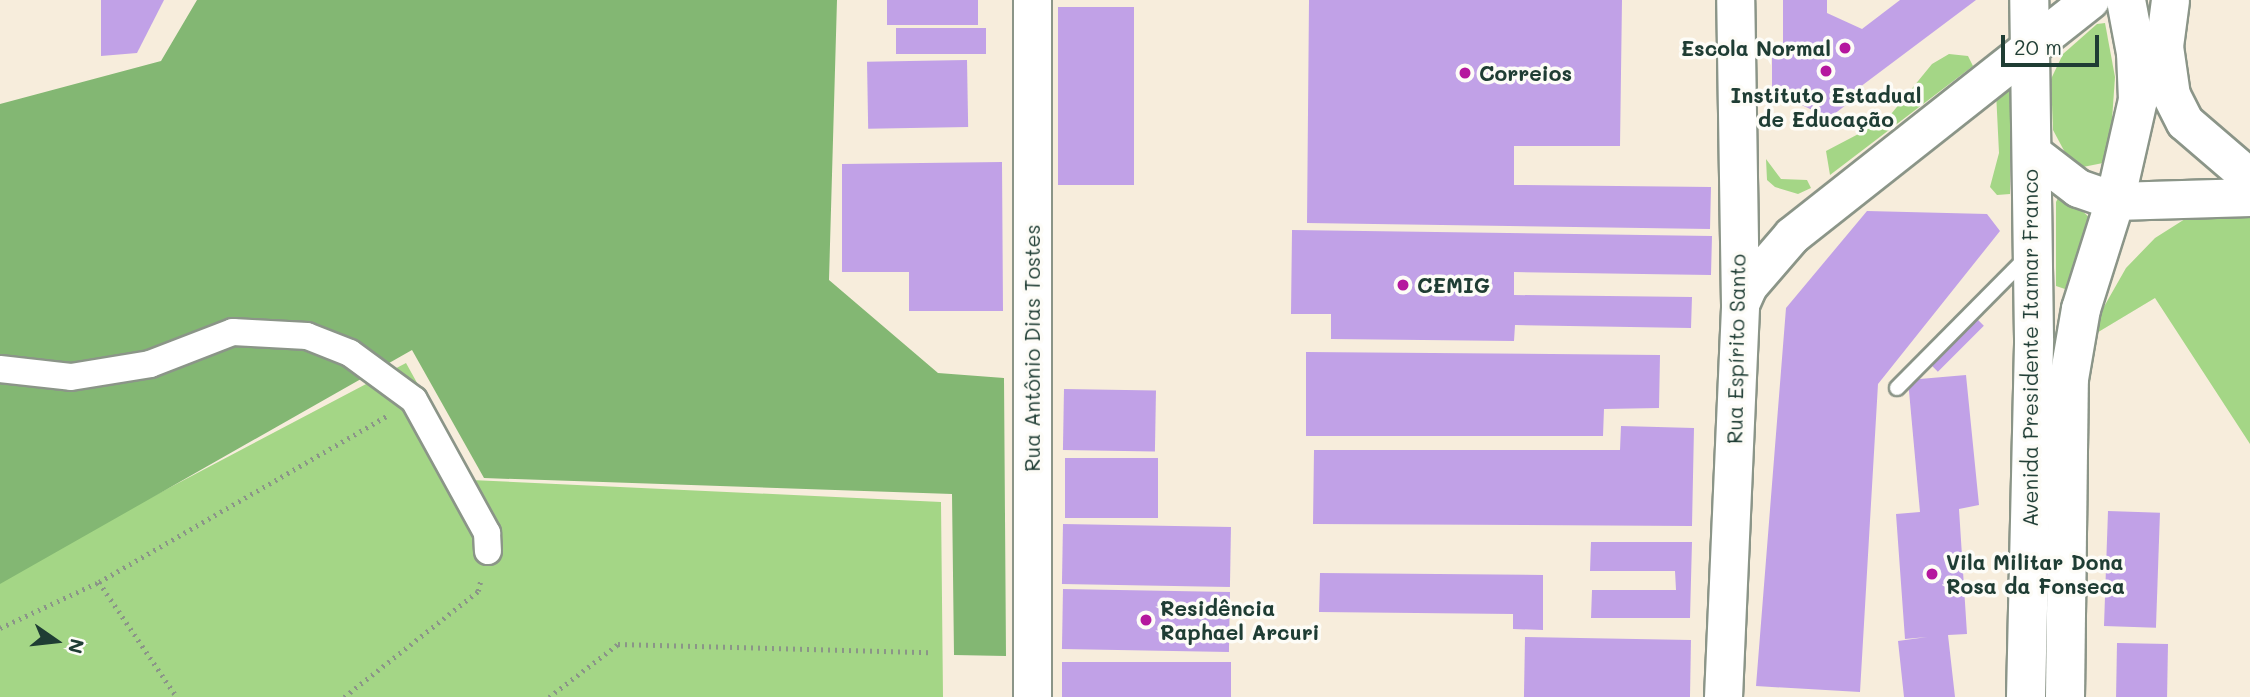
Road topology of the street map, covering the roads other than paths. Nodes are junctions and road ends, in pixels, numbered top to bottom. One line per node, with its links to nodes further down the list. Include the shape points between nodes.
1 (1032, 0): 17 (main road, Rua Antônio Dias Tostes)
2 (1735, 0): 13 (main road, Rua Espírito Santo)
3 (2029, 0): 7 (main road, Avenida Presidente Itamar Franco)
4 (2090, 0): 7 (main road)
5 (2126, 0): 11 (main road, Avenida Presidente Itamar Franco, via 2136,52 2138,100)
6 (2170, 0): 9 (main road, via 2164,46 2171,95 2185,122)
7 (2026, 49): 8 (main road, Avenida Presidente Itamar Franco); 13 (main road, via 1792,235 1748,286)
8 (2031, 152): 11 (main road, via 2078,188); 12 (main road, Avenida Presidente Itamar Franco)
9 (2250, 178)
10 (2250, 197): 11 (main road)
11 (2115, 201): 20 (main road, Avenida Presidente Itamar Franco, via 2081,309 2069,379)
12 (2032, 251): 15 (lane); 19 (main road, Avenida Presidente Itamar Franco)
13 (1740, 304): 18 (main road, Rua Espírito Santo)
14 (0, 369): 16 (street, via 71,377 150,364 233,332 307,336 350,353 414,400 487,533)
15 (1898, 388)
16 (488, 551)
17 (1032, 697)
18 (1723, 697)
19 (2025, 697)
20 (2065, 697)

